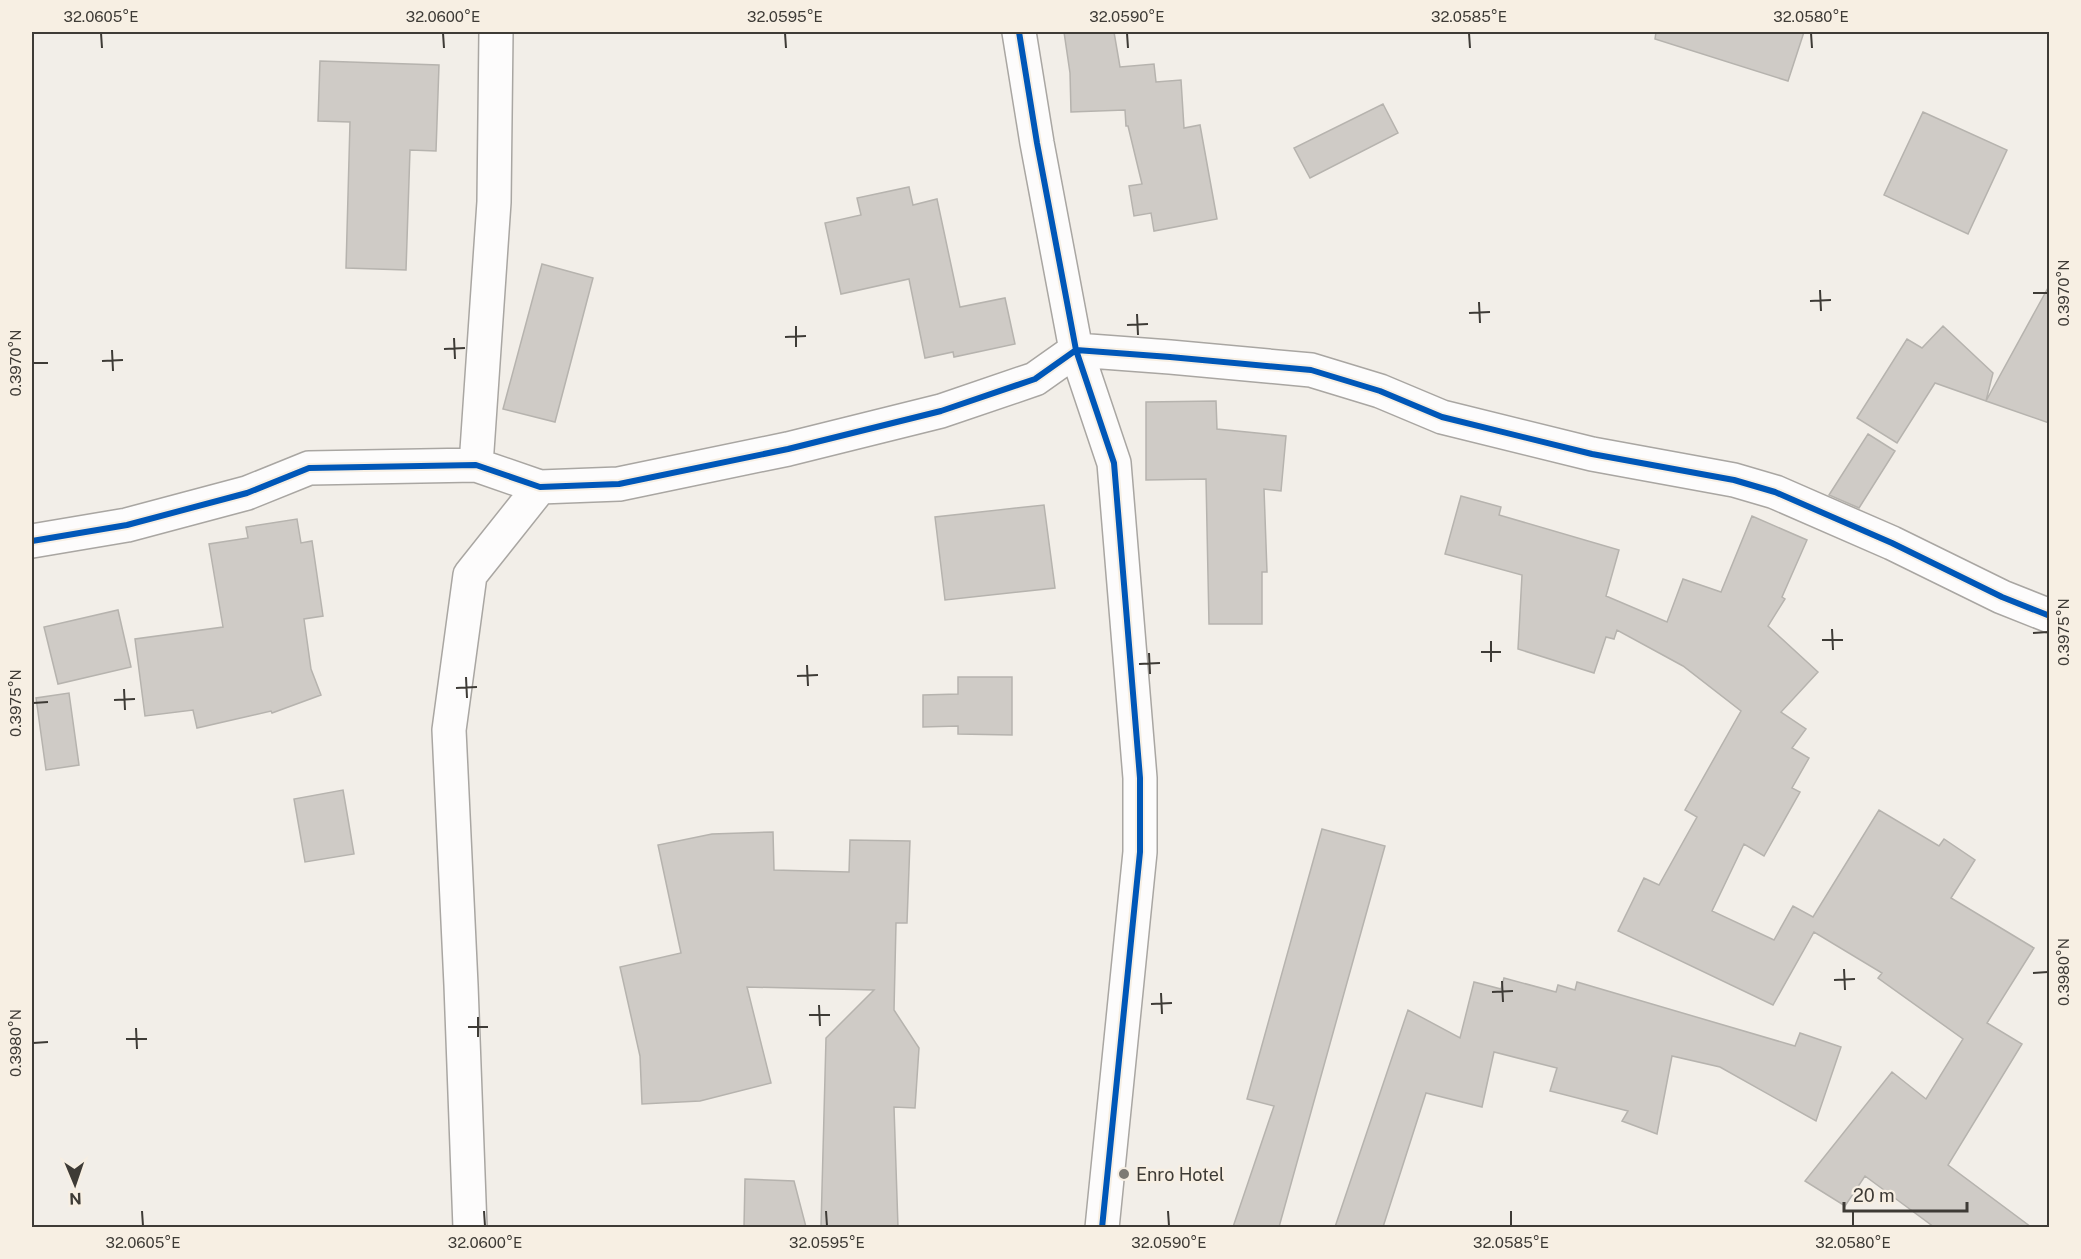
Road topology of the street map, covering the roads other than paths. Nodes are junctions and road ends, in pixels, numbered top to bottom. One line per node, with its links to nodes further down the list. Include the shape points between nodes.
1 (496, 32): 4 (street, via 494,202)
2 (1019, 32): 3 (street)
3 (1076, 350): 5 (street, via 1035,379 941,411 788,450 619,484); 7 (street, via 1311,370 1380,391 1442,417 1592,454 1734,480 1775,492); 9 (street, via 1114,463 1140,778 1140,852)
4 (476, 465): 5 (street); 6 (street, via 309,468 247,493 138,522)
5 (540, 487): 8 (street, via 470,575 449,730)
6 (32, 541)
7 (2049, 616)
8 (470, 1227)
9 (1102, 1227)

